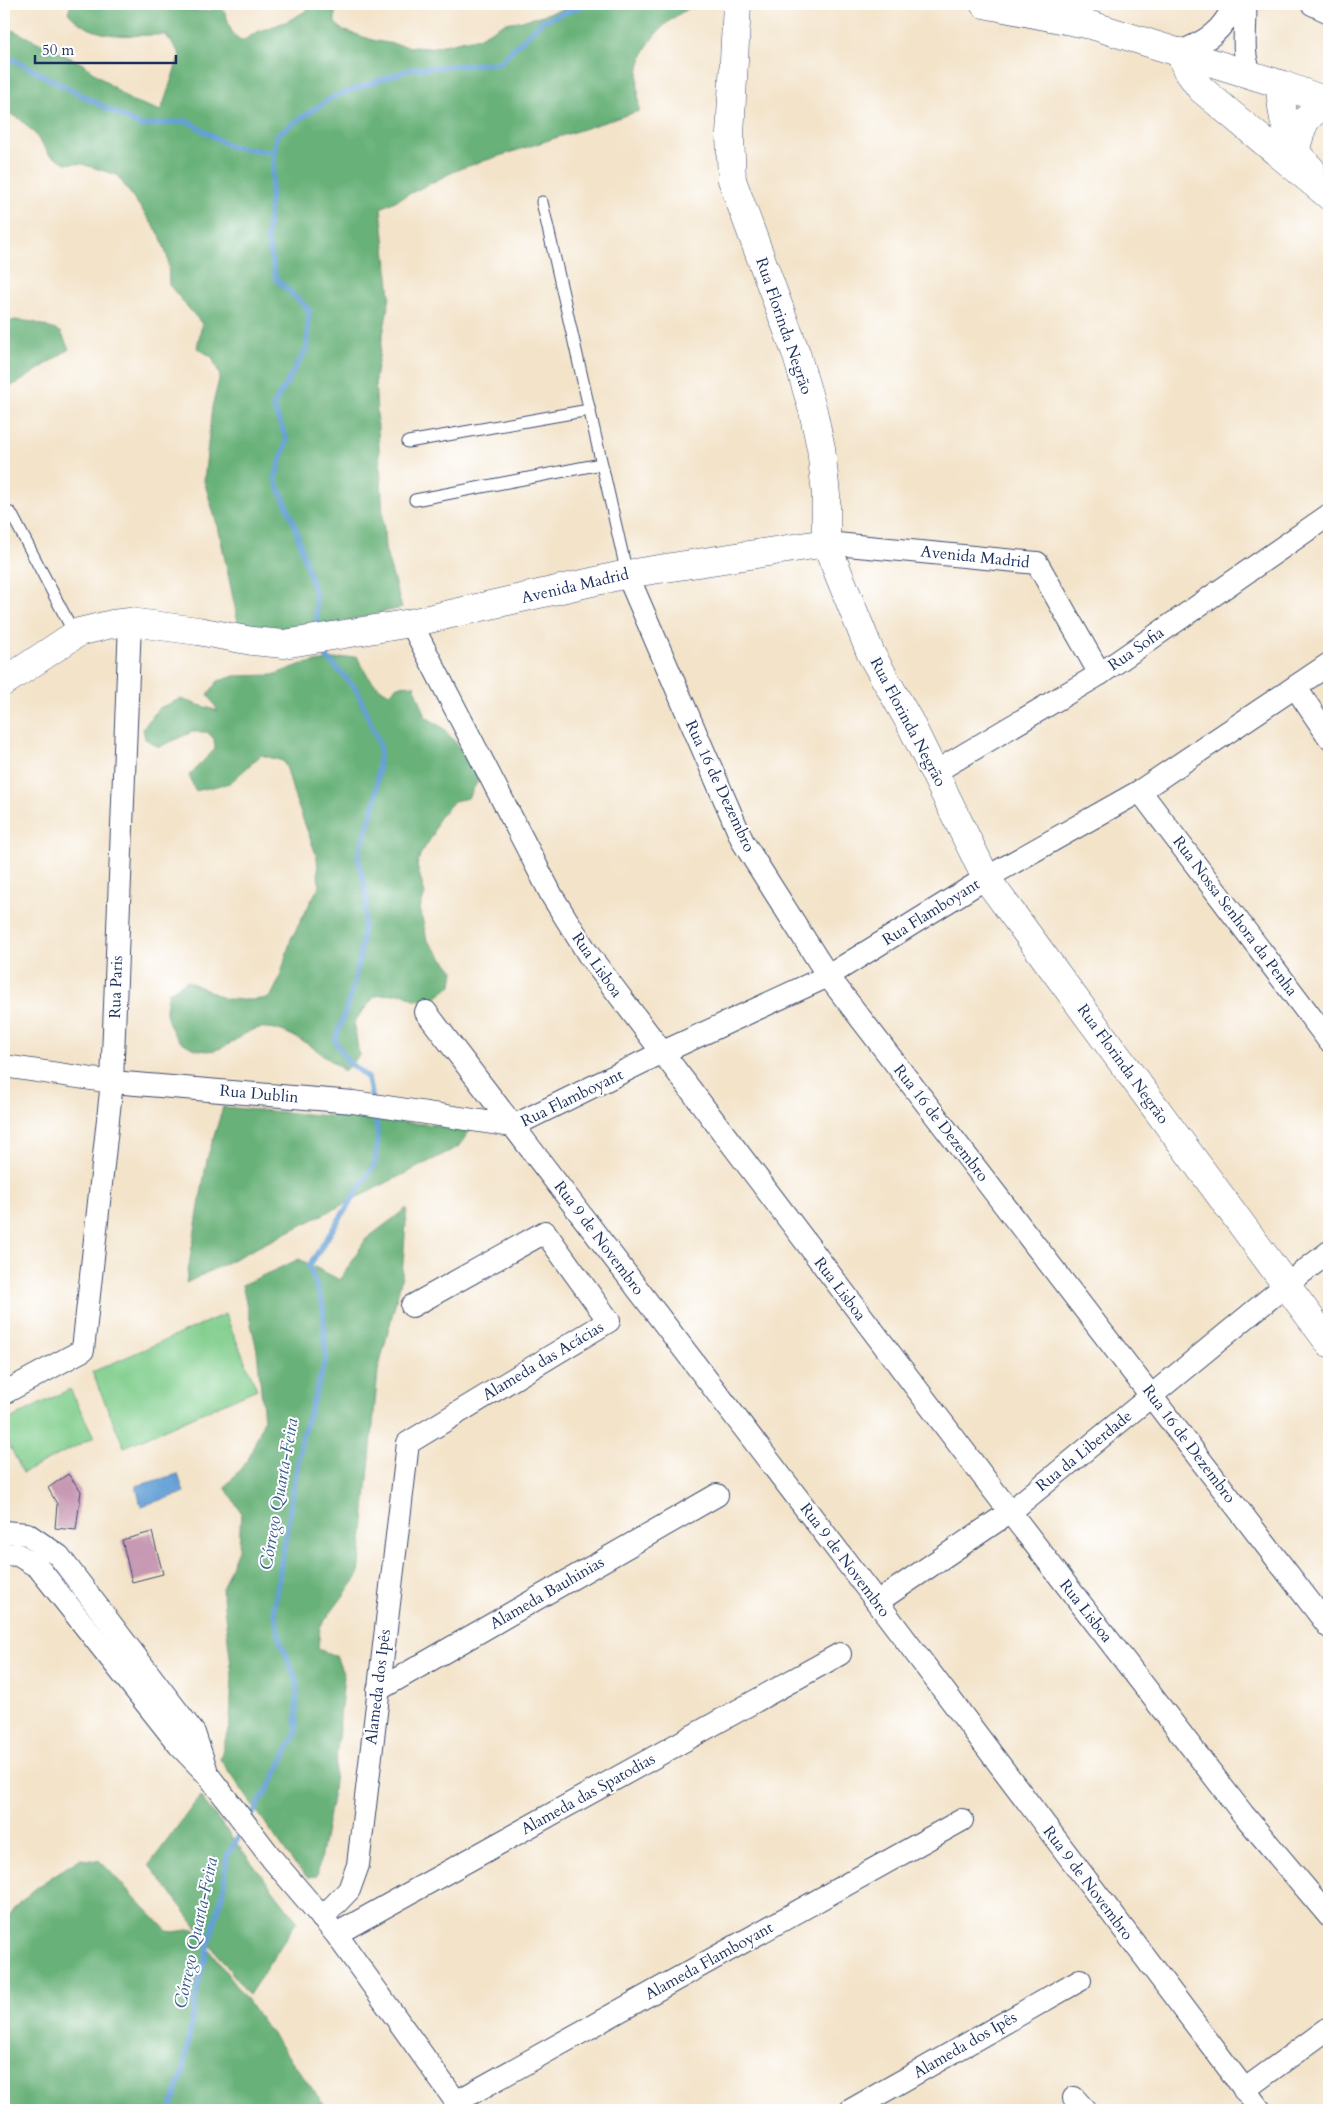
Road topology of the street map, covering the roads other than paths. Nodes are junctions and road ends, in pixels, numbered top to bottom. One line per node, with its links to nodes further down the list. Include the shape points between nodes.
1 (737, 4): 21 (street, Rua Florinda Negrão, via 730,126 732,180 796,353 813,411 826,495)
2 (984, 4): 7 (street, via 1091,25)
3 (1235, 4): 7 (street, via 1216,34 1202,44)
4 (1245, 4): 8 (street, via 1244,51)
5 (1312, 4): 6 (street)
6 (1329, 12)
7 (1180, 52): 8 (street); 13 (street, via 1186,68 1201,89)
8 (1251, 74): 9 (street)
9 (1280, 84): 10 (street); 12 (street, via 1284,118)
10 (1329, 102)
11 (1329, 106): 12 (street, via 1309,114)
12 (1296, 151): 13 (street)
13 (1328, 195)
14 (542, 202): 15 (lane)
15 (589, 410): 16 (lane); 17 (lane)
16 (408, 442)
17 (601, 464): 18 (lane); 22 (lane)
18 (415, 500)
19 (11, 514): 25 (lane)
20 (1329, 515): 27 (street, Rua Sofia)
21 (826, 543): 22 (street, Avenida Madrid); 27 (street, Avenida Madrid, via 1037,563); 31 (street, Rua Florinda Negrão, via 871,654)
22 (627, 574): 24 (street, Avenida Madrid); 34 (street, Rua 16 de Dezembro, via 743,842)
23 (130, 622): 24 (street, Avenida Madrid, via 284,644); 25 (street, Avenida Madrid); 39 (street, Rua Paris)
24 (411, 623): 37 (street, Rua Lisboa, via 552,896 588,954)
25 (75, 635): 28 (street, Avenida Madrid)
26 (1329, 664): 29 (street, Rua Flamboyant)
27 (1100, 674): 31 (street, Rua Sofia)
28 (4, 682)
29 (1296, 688): 30 (street); 32 (street, Rua Flamboyant)
30 (1329, 737)
31 (935, 772): 33 (street, Rua Florinda Negrão)
32 (1140, 791): 33 (street, Rua Flamboyant); 36 (street, Rua Nossa Senhora da Penha)
33 (986, 878): 34 (street, Rua Flamboyant); 42 (street, Rua Florinda Negrão)
34 (828, 976): 37 (street, Rua Flamboyant); 46 (street, Rua 16 de Dezembro)
35 (426, 1012): 40 (street, Rua 9 de Novembro)
36 (1329, 1041)
37 (661, 1053): 40 (street, Rua Flamboyant); 49 (street, Rua Lisboa)
38 (4, 1066): 39 (street, Rua Dublin)
39 (112, 1082): 40 (street, Rua Dublin, via 353,1102); 45 (street, Rua Paris, via 83,1350)
40 (514, 1126): 54 (street, Rua 9 de Novembro)
41 (1329, 1252): 42 (street, Rua da Liberdade)
42 (1286, 1285): 44 (street, Rua Florinda Negrão); 46 (street, Rua da Liberdade)
43 (412, 1306): 47 (street, Alameda das Acácias, via 545,1232 609,1321)
44 (1329, 1342)
45 (4, 1393)
46 (1152, 1396): 49 (street, Rua da Liberdade); 55 (street, Rua 16 de Dezembro)
47 (408, 1444): 57 (street, Alameda dos Ipês)
48 (717, 1496): 57 (street, Alameda Bauhinias)
49 (1010, 1512): 54 (street, Rua da Liberdade); 60 (street, Rua Lisboa, via 1243,1814)
50 (4, 1532): 52 (street, via 27,1534)
51 (4, 1554): 53 (street, via 18,1555)
52 (59, 1556): 53 (street); 58 (street, via 194,1733)
53 (38, 1567): 58 (street, via 179,1746)
54 (877, 1602): 64 (street, Rua 9 de Novembro)
55 (1329, 1627)
56 (840, 1654): 61 (street, Alameda das Spatodias)
57 (378, 1690): 61 (street, Alameda dos Ipês, via 358,1865 349,1890)
58 (208, 1775): 61 (street)
59 (962, 1820): 65 (street, Alameda Flamboyant)
60 (1329, 1916)
61 (329, 1926): 65 (street)
62 (1080, 1980): 66 (street, Alameda dos Ipês)
63 (1329, 2028): 64 (street)
64 (1244, 2090): 67 (street, Rua 9 de Novembro)
65 (459, 2106)
66 (851, 2110)
67 (1260, 2110)

